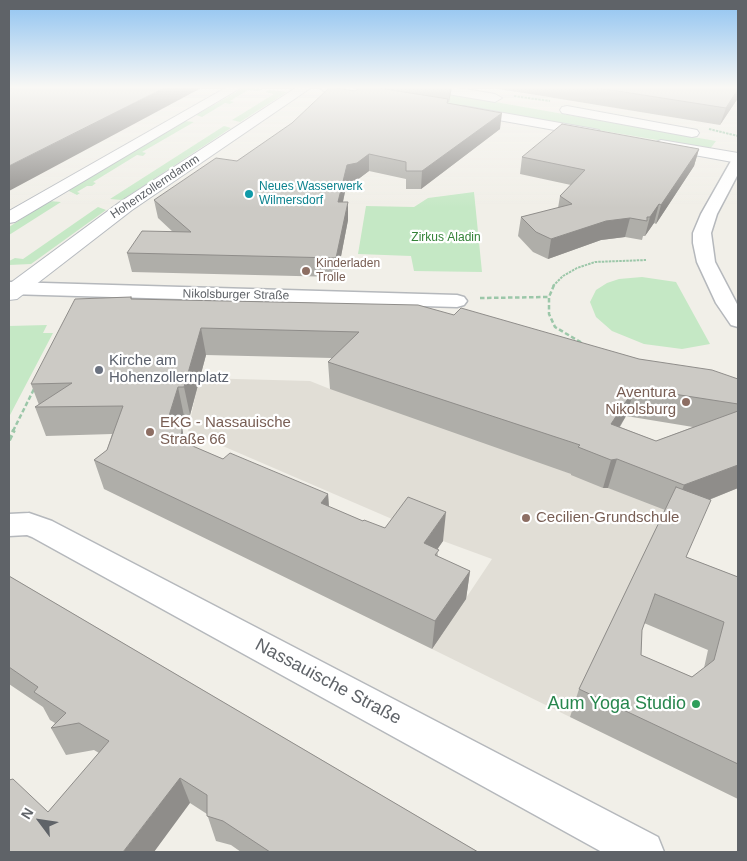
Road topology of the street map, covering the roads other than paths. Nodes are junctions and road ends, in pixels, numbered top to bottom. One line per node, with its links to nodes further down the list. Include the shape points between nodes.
1 (166, 127): 9 (main road)
2 (245, 127): 10 (main road, Hohenzollerndamm, via 126,206)
3 (561, 127): 6 (main road)
4 (673, 127): 5 (main road)
5 (716, 134)
6 (606, 135)
7 (645, 142): 8 (main road)
8 (738, 160): 12 (street, via 709,214 702,242 706,262)
9 (9, 218)
10 (11, 290): 11 (street, Nikolsburger Straße)
11 (457, 301)
12 (738, 321)
13 (9, 525): 14 (street, Nassauische Straße, via 29,524 42,529)
14 (644, 852)

